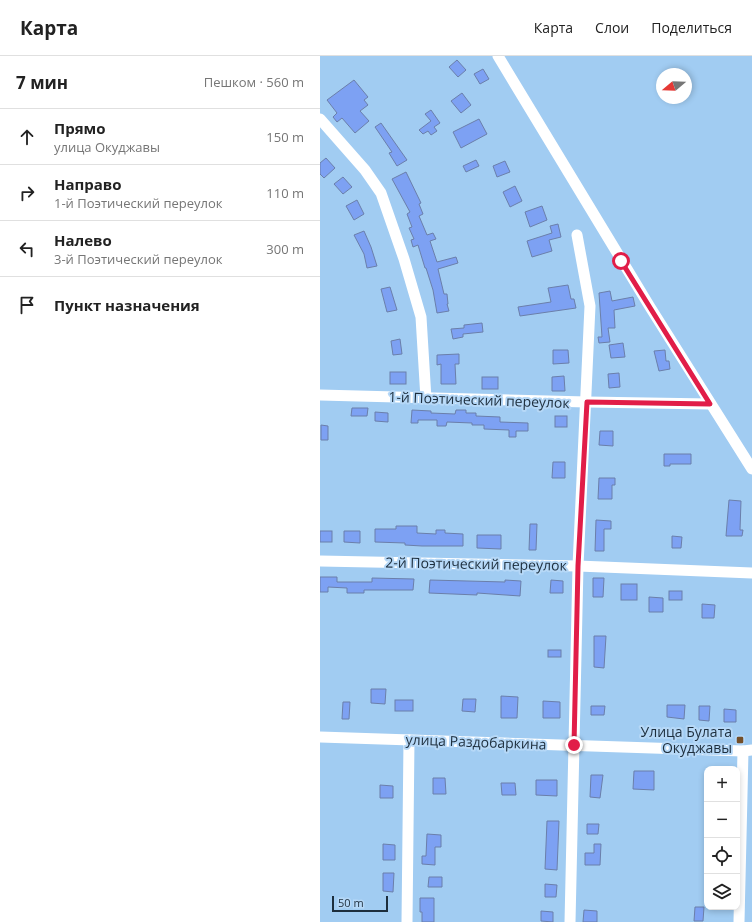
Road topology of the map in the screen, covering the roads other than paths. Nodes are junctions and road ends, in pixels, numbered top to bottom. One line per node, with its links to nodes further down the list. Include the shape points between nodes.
1 (498, 56): 7 (street)
2 (320, 119): 5 (street, via 365,170 381,193 421,317)
3 (577, 235): 6 (street, via 590,306)
4 (320, 395): 5 (street, 1-й Поэтический переулок)
5 (426, 398): 6 (street, 1-й Поэтический переулок)
6 (587, 402): 7 (street, 1-й Поэтический переулок); 10 (street)
7 (710, 404): 8 (street)
8 (752, 469)
9 (320, 561): 10 (street, 2-й Поэтический переулок)
10 (578, 566): 11 (street, 2-й Поэтический переулок); 14 (street)
11 (752, 573)
12 (320, 737): 13 (street, улица Раздобаркина)
13 (409, 740): 14 (street, улица Раздобаркина); 16 (street)
14 (574, 745): 15 (street, улица Раздобаркина); 17 (street)
15 (748, 751): 18 (street)
16 (407, 922)
17 (570, 922)
18 (739, 922)

